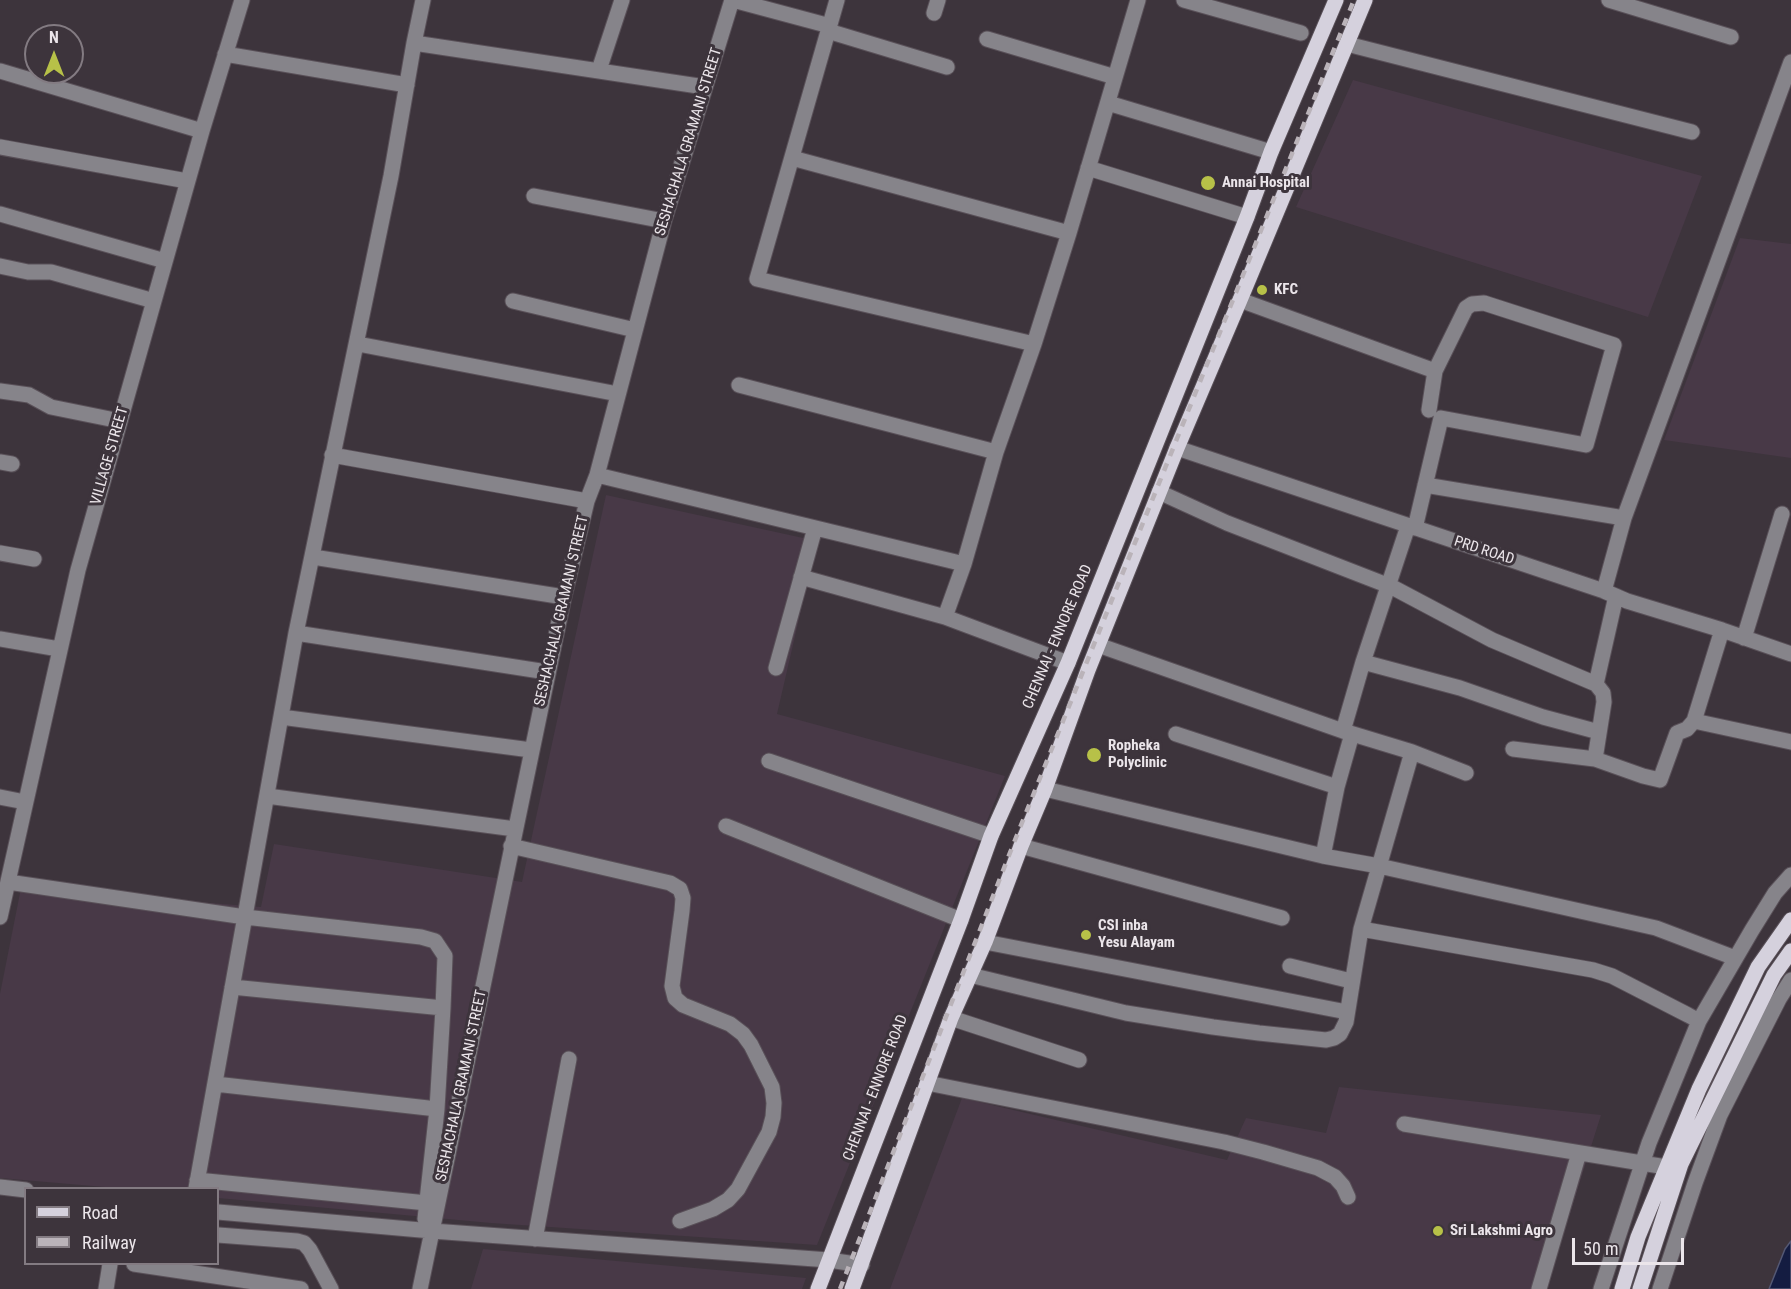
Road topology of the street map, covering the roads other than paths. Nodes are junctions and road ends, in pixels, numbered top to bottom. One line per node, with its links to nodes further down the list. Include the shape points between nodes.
1 (242, 0): 18 (street, VILLAGE STREET)
2 (423, 0): 16 (street)
3 (622, 0): 21 (street)
4 (732, 0): 12 (street); 25 (street, SESHACHALA GRAMANI STREET)
5 (837, 0): 12 (street)
6 (1138, 0): 23 (street)
7 (1184, 0): 13 (street)
8 (1336, 0): 30 (main road, CHENNAI - ENNORE ROAD)
9 (1365, 0): 17 (main road)
10 (1609, 0): 11 (street)
11 (1653, 6): 14 (street)
12 (829, 28): 20 (street); 31 (street)
13 (1301, 33)
14 (1731, 37)
15 (987, 39): 23 (street)
16 (414, 43): 21 (street); 24 (street)
17 (1347, 44): 28 (street); 41 (main road)
18 (225, 54): 24 (street); 27 (street, VILLAGE STREET)
19 (1791, 62): 61 (street)
20 (947, 67)
21 (599, 70): 25 (street)
22 (0, 71): 27 (street)
23 (1115, 77): 26 (street)
24 (407, 85): 45 (street)
25 (705, 87): 37 (street, SESHACHALA GRAMANI STREET)
26 (1108, 103): 30 (street); 32 (street)
27 (202, 131): 33 (street, VILLAGE STREET)
28 (1692, 132)
29 (0, 147): 33 (street)
30 (1271, 152): 36 (main road, CHENNAI - ENNORE ROAD)
31 (792, 158): 38 (street); 46 (street, via 757,279)
32 (1088, 168): 36 (street); 38 (street)
33 (187, 181): 39 (street, VILLAGE STREET)
34 (534, 196): 37 (street)
35 (0, 214): 39 (street)
36 (1247, 218): 81 (main road, CHENNAI - ENNORE ROAD)
37 (664, 221): 44 (street, SESHACHALA GRAMANI STREET)
38 (1069, 232): 46 (street)
39 (165, 261): 42 (street, VILLAGE STREET)
40 (0, 266): 42 (street, via 51,272)
41 (1240, 300): 47 (street); 53 (main road)
42 (154, 301): 52 (street, VILLAGE STREET)
43 (513, 301): 44 (street)
44 (634, 330): 50 (street, SESHACHALA GRAMANI STREET)
45 (358, 344): 50 (street); 55 (street)
46 (1034, 344): 54 (street)
47 (1435, 371): 51 (street); 57 (street, via 1466,308 1472,304 1484,303 1614,345 1586,445 1442,418)
48 (740, 385): 54 (street)
49 (0, 391): 52 (street, via 29,395 51,407)
50 (618, 394): 56 (street, SESHACHALA GRAMANI STREET)
51 (1429, 410)
52 (120, 421): 78 (street, VILLAGE STREET)
53 (1177, 448): 58 (main road); 62 (street, PRD ROAD)
54 (996, 452): 67 (street)
55 (332, 455): 59 (street); 65 (street)
56 (597, 475): 59 (street, SESHACHALA GRAMANI STREET); 63 (street)
57 (1425, 485): 61 (street); 62 (street)
58 (1159, 492): 69 (street, via 1227,523); 77 (main road)
59 (587, 501): 71 (street, SESHACHALA GRAMANI STREET)
60 (1782, 514): 75 (street)
61 (1624, 518): 70 (street)
62 (1412, 527): 69 (street); 70 (street, PRD ROAD)
63 (815, 528): 67 (street); 68 (street)
64 (0, 553): 66 (street)
65 (313, 557): 71 (street); 74 (street)
66 (34, 559)
67 (964, 564): 72 (street)
68 (801, 577): 72 (street); 82 (street)
69 (1388, 585): 80 (street); 84 (street, via 1492,640)
70 (1610, 593): 73 (street, PRD ROAD); 84 (street)
71 (564, 597): 83 (street, SESHACHALA GRAMANI STREET)
72 (945, 617): 81 (street)
73 (1722, 630): 75 (street, PRD ROAD); 86 (street)
74 (296, 633): 83 (street); 85 (street)
75 (1744, 638): 79 (street, PRD ROAD)
76 (0, 639): 78 (street)
77 (1098, 645): 88 (street); 98 (main road)
78 (59, 650): 101 (street, VILLAGE STREET)
79 (1790, 650)
80 (1362, 662): 87 (street); 88 (street)
81 (1068, 663): 104 (main road, CHENNAI - ENNORE ROAD)
82 (776, 668)
83 (547, 672): 92 (street, SESHACHALA GRAMANI STREET)
84 (1596, 684): 87 (street, via 1604,702)
85 (280, 717): 92 (street); 99 (street)
86 (1694, 721): 90 (street); 94 (street, via 1677,733 1660,780)
87 (1599, 732): 94 (street)
88 (1347, 733): 93 (street); 97 (street)
89 (1176, 734): 97 (street)
90 (1791, 742)
91 (1513, 749): 94 (street)
92 (531, 750): 103 (street, SESHACHALA GRAMANI STREET)
93 (1412, 752): 96 (street); 109 (street)
94 (1595, 759)
95 (769, 761): 104 (street)
96 (1466, 773)
97 (1338, 787): 108 (street)
98 (1045, 789): 107 (main road); 108 (street)
99 (267, 796): 103 (street); 113 (street)
100 (0, 797): 101 (street)
101 (25, 802): 105 (street, VILLAGE STREET)
102 (726, 826): 115 (street)
103 (515, 829): 106 (street, SESHACHALA GRAMANI STREET)
104 (991, 836): 115 (main road, CHENNAI - ENNORE ROAD)
105 (8, 846): 111 (street, VILLAGE STREET)
106 (511, 846): 145 (street, via 670,883 680,889 683,898 672,986 675,998 743,1034 772,1087 769,1132 738,1189 713,1209); 146 (street, SESHACHALA GRAMANI STREET)
107 (1021, 846): 114 (street); 118 (main road)
108 (1323, 856): 109 (street)
109 (1379, 866): 117 (street); 120 (street, via 1656,928)
110 (1791, 875): 120 (street, via 1775,892)
111 (8, 882): 112 (street, VILLAGE STREET); 113 (street)
112 (1, 913)
113 (245, 916): 125 (street); 126 (street, via 435,941 445,956)
114 (1282, 918)
115 (961, 920): 149 (main road, CHENNAI - ENNORE ROAD)
116 (1791, 920): 138 (main road, via 1758,967)
117 (1360, 929): 124 (street); 129 (street, via 1593,970)
118 (985, 942): 122 (main road); 127 (street)
119 (1791, 951): 162 (main road, via 1774,975 1681,1164)
120 (1735, 958): 129 (street)
121 (1290, 966): 124 (street)
122 (970, 975): 127 (street, via 1126,1013 1326,1040 1340,1034); 128 (main road)
123 (1791, 980): 163 (street, via 1720,1114)
124 (1352, 981): 127 (street)
125 (232, 987): 126 (street); 133 (street)
126 (443, 1008): 134 (street)
127 (1347, 1012)
128 (951, 1018): 131 (street); 132 (main road)
129 (1699, 1021): 137 (street)
130 (569, 1059): 148 (street)
131 (1079, 1060)
132 (927, 1083): 142 (street, via 1263,1152 1318,1168 1335,1177); 152 (main road)
133 (215, 1084): 134 (street); 139 (street)
134 (437, 1108): 143 (street)
135 (1404, 1124): 136 (street)
136 (1579, 1153): 137 (street); 159 (street)
137 (1642, 1163): 138 (street); 160 (street)
138 (1666, 1167): 161 (main road)
139 (196, 1184): 143 (street)
140 (0, 1187): 141 (street)
141 (24, 1191)
142 (1348, 1197)
143 (427, 1203): 146 (street)
144 (219, 1212): 146 (street)
145 (680, 1221)
146 (428, 1231): 148 (street); 156 (street)
147 (219, 1235): 155 (street, via 304,1243)
148 (535, 1239): 149 (street)
149 (829, 1260): 152 (street); 157 (main road, CHENNAI - ENNORE ROAD)
150 (110, 1265): 153 (street)
151 (147, 1265): 154 (street)
152 (862, 1265): 158 (main road)
153 (106, 1289)
154 (301, 1289)
155 (331, 1289)
156 (420, 1289)
157 (818, 1289)
158 (852, 1289)
159 (1539, 1289)
160 (1601, 1289)
161 (1622, 1289)
162 (1640, 1289)
163 (1660, 1289)

